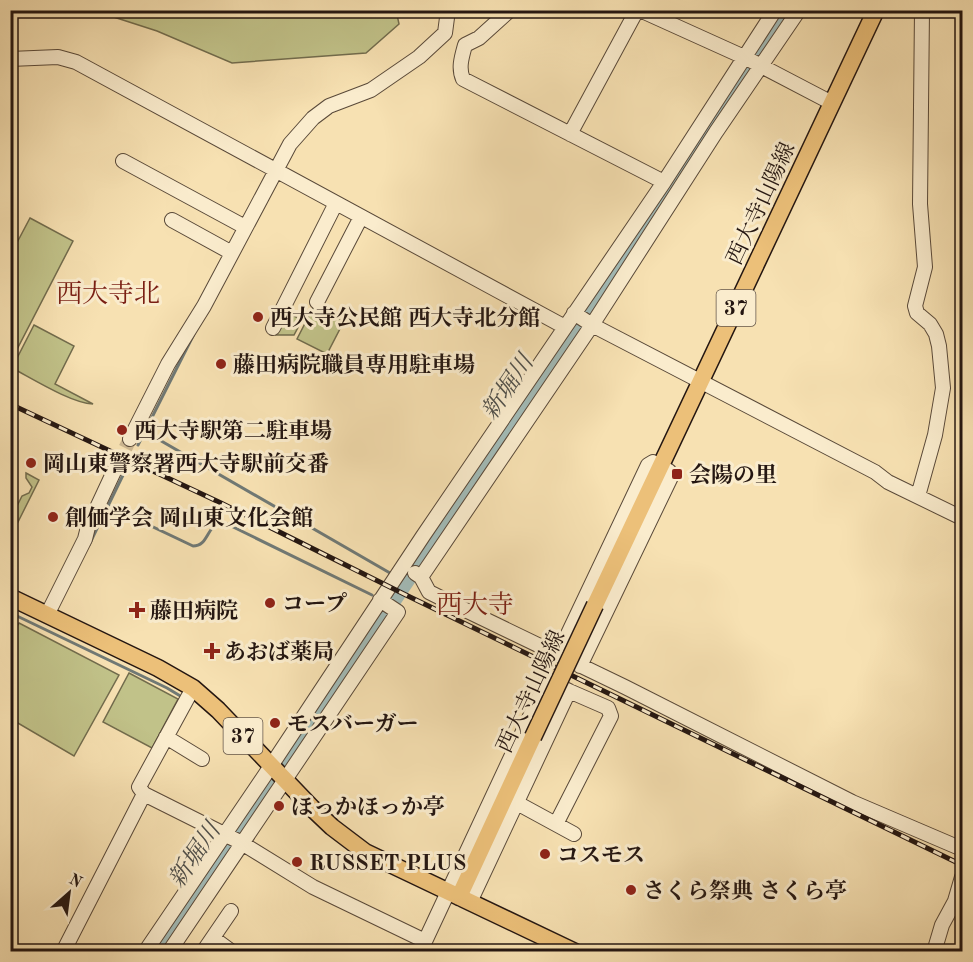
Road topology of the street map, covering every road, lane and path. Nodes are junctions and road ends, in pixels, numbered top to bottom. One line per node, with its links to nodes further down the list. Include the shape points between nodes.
1 (448, 10): 8 (street)
2 (510, 10): 9 (street, via 479,38)
3 (638, 10): 11 (street); 14 (street)
4 (775, 10): 11 (street)
5 (799, 10): 11 (street)
6 (876, 10): 12 (main road, 西大寺山陽線 / 37)
7 (922, 10): 32 (street, via 920,204 925,267 915,306 936,334 943,388)
8 (445, 33): 9 (street, via 452,41); 16 (street, via 419,57 371,90 329,106 313,118 290,144)
9 (465, 45): 14 (street, via 460,72 465,81)
10 (10, 59): 16 (street, via 58,57 76,62)
11 (753, 62): 12 (street); 13 (street); 13 (street)
12 (832, 103): 28 (main road, 西大寺山陽線 / 37)
13 (709, 128): 17 (street); 24 (street)
14 (570, 134): 17 (street)
15 (123, 160): 21 (street)
16 (276, 171): 18 (street); 21 (street)
17 (664, 182): 24 (street)
18 (336, 203): 19 (street); 26 (street)
19 (361, 217): 23 (street); 25 (street)
20 (172, 220): 22 (street)
21 (246, 227): 22 (street)
22 (232, 253): 29 (street)
23 (316, 302)
24 (583, 319): 25 (street); 27 (street); 28 (street)
25 (565, 327): 27 (street)
26 (273, 328)
27 (543, 378): 34 (street); 34 (street)
28 (701, 381): 30 (main road, 西大寺山陽線 / 37); 32 (street)
29 (130, 439)
30 (660, 466): 40 (street, via 653,462 648,465); 41 (street, via 671,477); 55 (main road, 西大寺山陽線 / 37, bridge)
31 (116, 467): 38 (street)
32 (918, 496): 33 (street)
33 (963, 518)
34 (432, 542): 35 (street); 35 (street)
35 (413, 572): 37 (street); 40 (street, via 429,592)
36 (10, 597): 38 (main road, 37)
37 (387, 605): 39 (street); 39 (street, via 398,612)
38 (47, 615): 42 (main road, 37)
39 (359, 652): 46 (street); 47 (street)
40 (558, 655): 41 (street)
41 (580, 666): 53 (street, via 852,802)
42 (193, 688): 44 (street); 46 (main road, 37)
43 (570, 691): 49 (street); 50 (street, via 608,708 610,716); 55 (street, via 547,680)
44 (166, 737): 45 (street); 48 (street, via 139,786)
45 (202, 759)
46 (271, 765): 47 (main road, 37); 52 (street)
47 (285, 780): 52 (street); 55 (main road, 37, via 332,827 365,852)
48 (144, 794): 52 (street); 59 (street)
49 (517, 803): 50 (street); 55 (street)
50 (556, 824): 51 (street)
51 (574, 834)
52 (233, 839): 58 (street); 60 (street); 61 (street)
53 (963, 849)
54 (962, 880): 65 (street)
55 (459, 897): 58 (street); 64 (main road)
56 (231, 910): 57 (street)
57 (213, 938): 62 (street); 63 (street)
58 (422, 946)
59 (63, 951)
60 (145, 951)
61 (169, 951)
62 (203, 951)
63 (232, 951)
64 (575, 951)
65 (934, 951)

